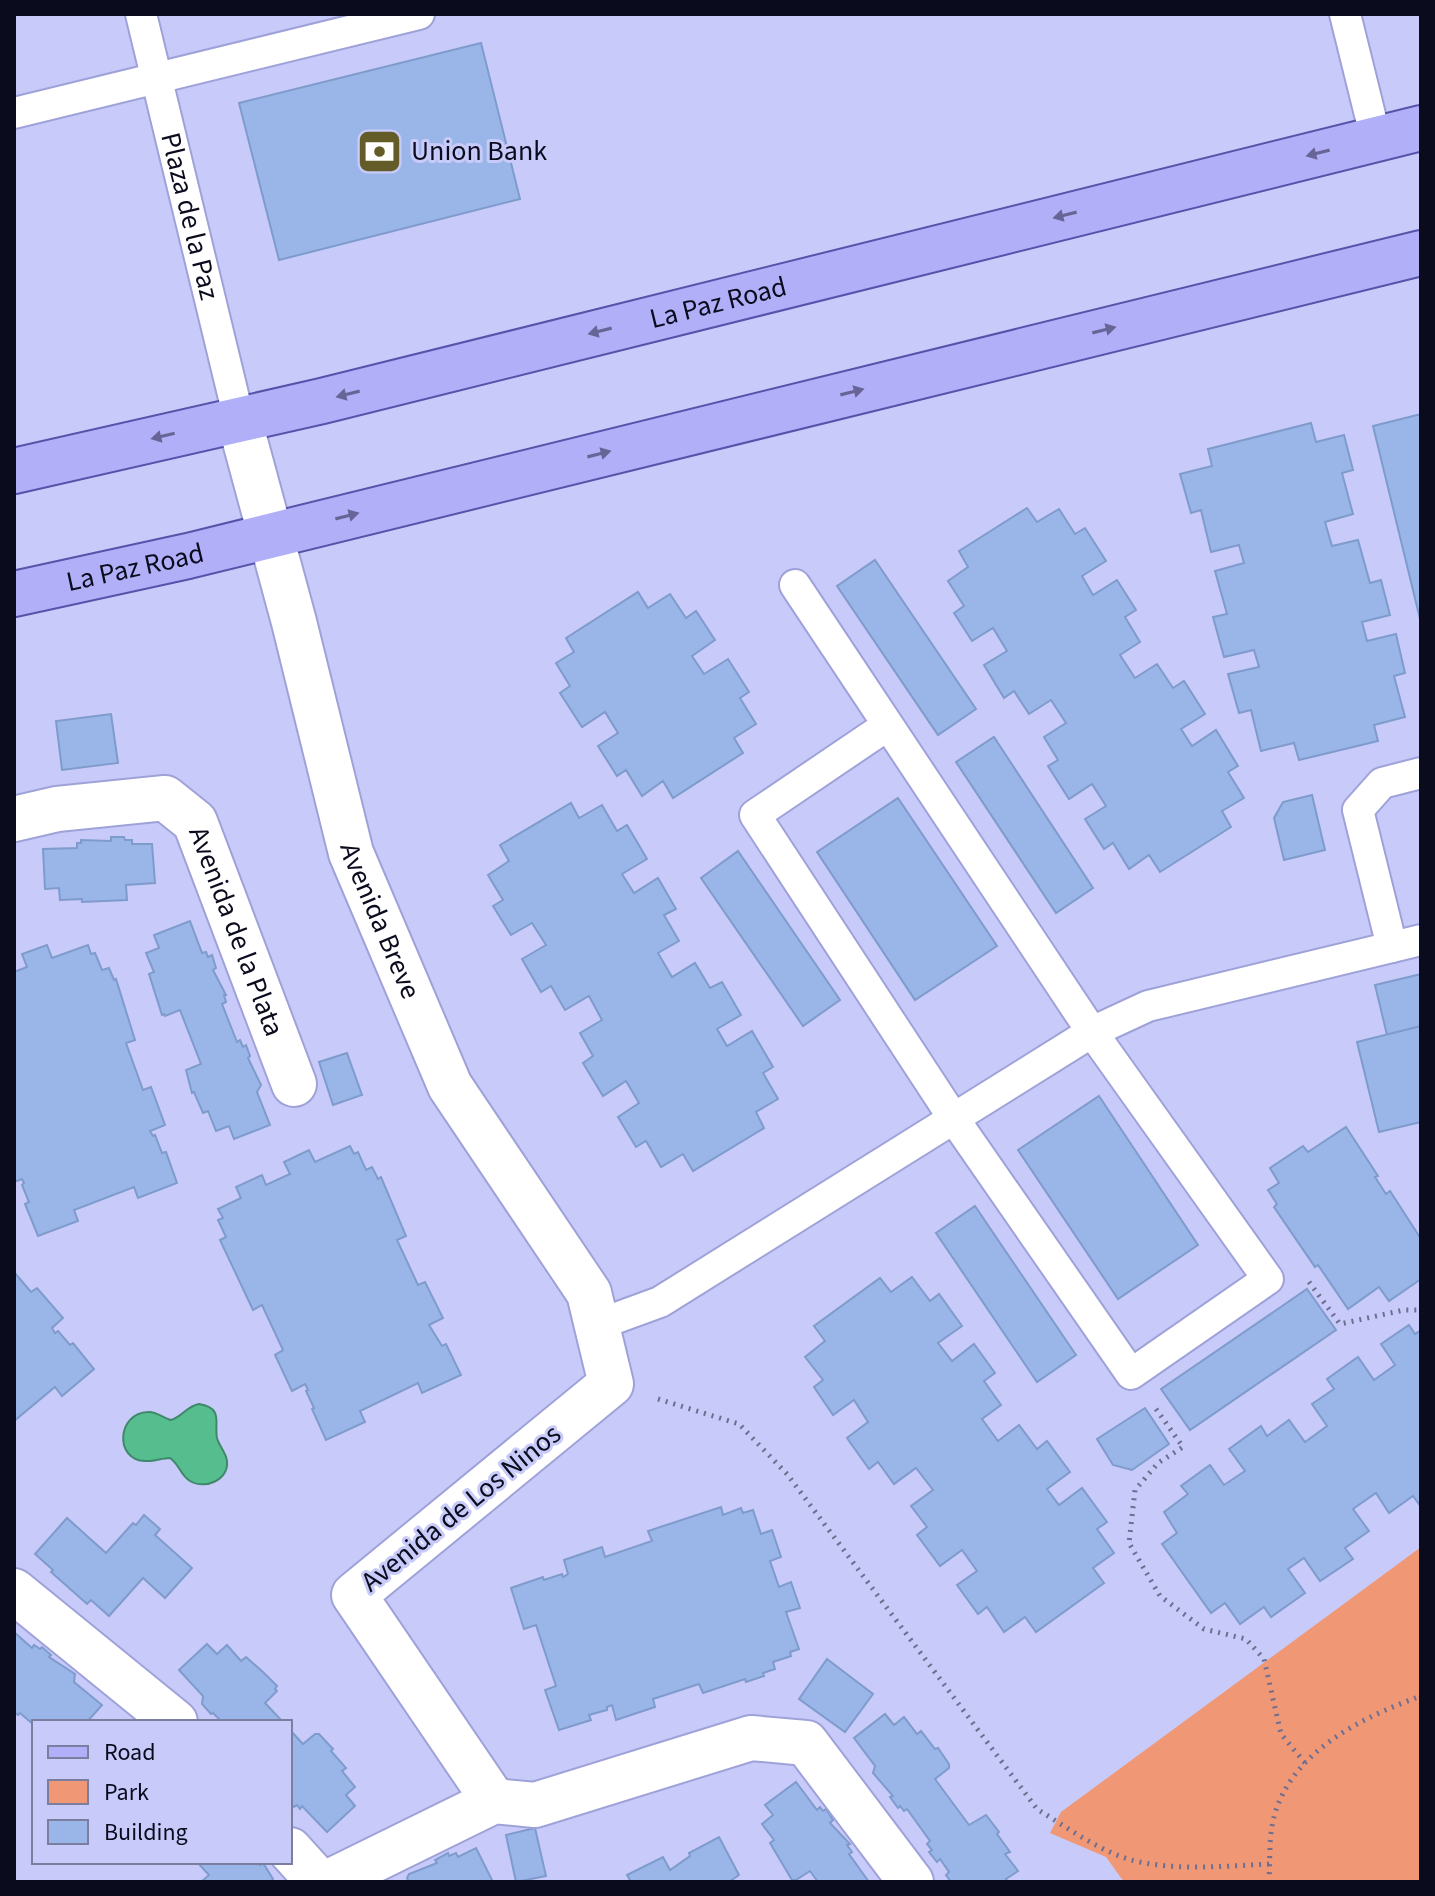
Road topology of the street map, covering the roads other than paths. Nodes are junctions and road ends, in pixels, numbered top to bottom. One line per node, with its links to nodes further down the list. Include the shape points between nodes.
1 (141, 14): 4 (lane, Plaza de la Paz)
2 (419, 14): 4 (lane)
3 (1345, 14): 7 (lane)
4 (157, 77): 5 (lane); 9 (lane, Plaza de la Paz)
5 (14, 113)
6 (1421, 128): 7 (main road, La Paz Road)
7 (1376, 139): 9 (main road, La Paz Road, one-way to 9)
8 (1421, 253): 11 (main road, La Paz Road, one-way to 8)
9 (239, 419): 10 (main road, La Paz Road, one-way to 10); 11 (street, Avenida Breve)
10 (14, 471)
11 (271, 535): 13 (main road, La Paz Road); 21 (street, Avenida Breve, via 351,853 450,1086 589,1293)
12 (795, 585): 14 (lane)
13 (14, 594)
14 (888, 725): 18 (lane); 20 (lane, via 755,815)
15 (1421, 773): 17 (lane, via 1382,783 1358,810)
16 (14, 819): 19 (street, Avenida de la Plata, via 165,798 195,822)
17 (1406, 944): 18 (lane, via 1148,1006)
18 (1092, 1032): 20 (lane); 20 (lane, via 1268,1279 1131,1374)
19 (294, 1084)
20 (954, 1119): 21 (lane, via 660,1302)
21 (597, 1325): 22 (street, Avenida Breve)
22 (611, 1384): 25 (street, Avenida de Los Ninos, via 354,1595)
23 (14, 1591): 24 (street)
24 (173, 1720)
25 (494, 1801): 28 (street); 29 (street, via 535,1805 751,1738 806,1743)
26 (292, 1852): 27 (street)
27 (319, 1882)
28 (329, 1882)
29 (911, 1882)

